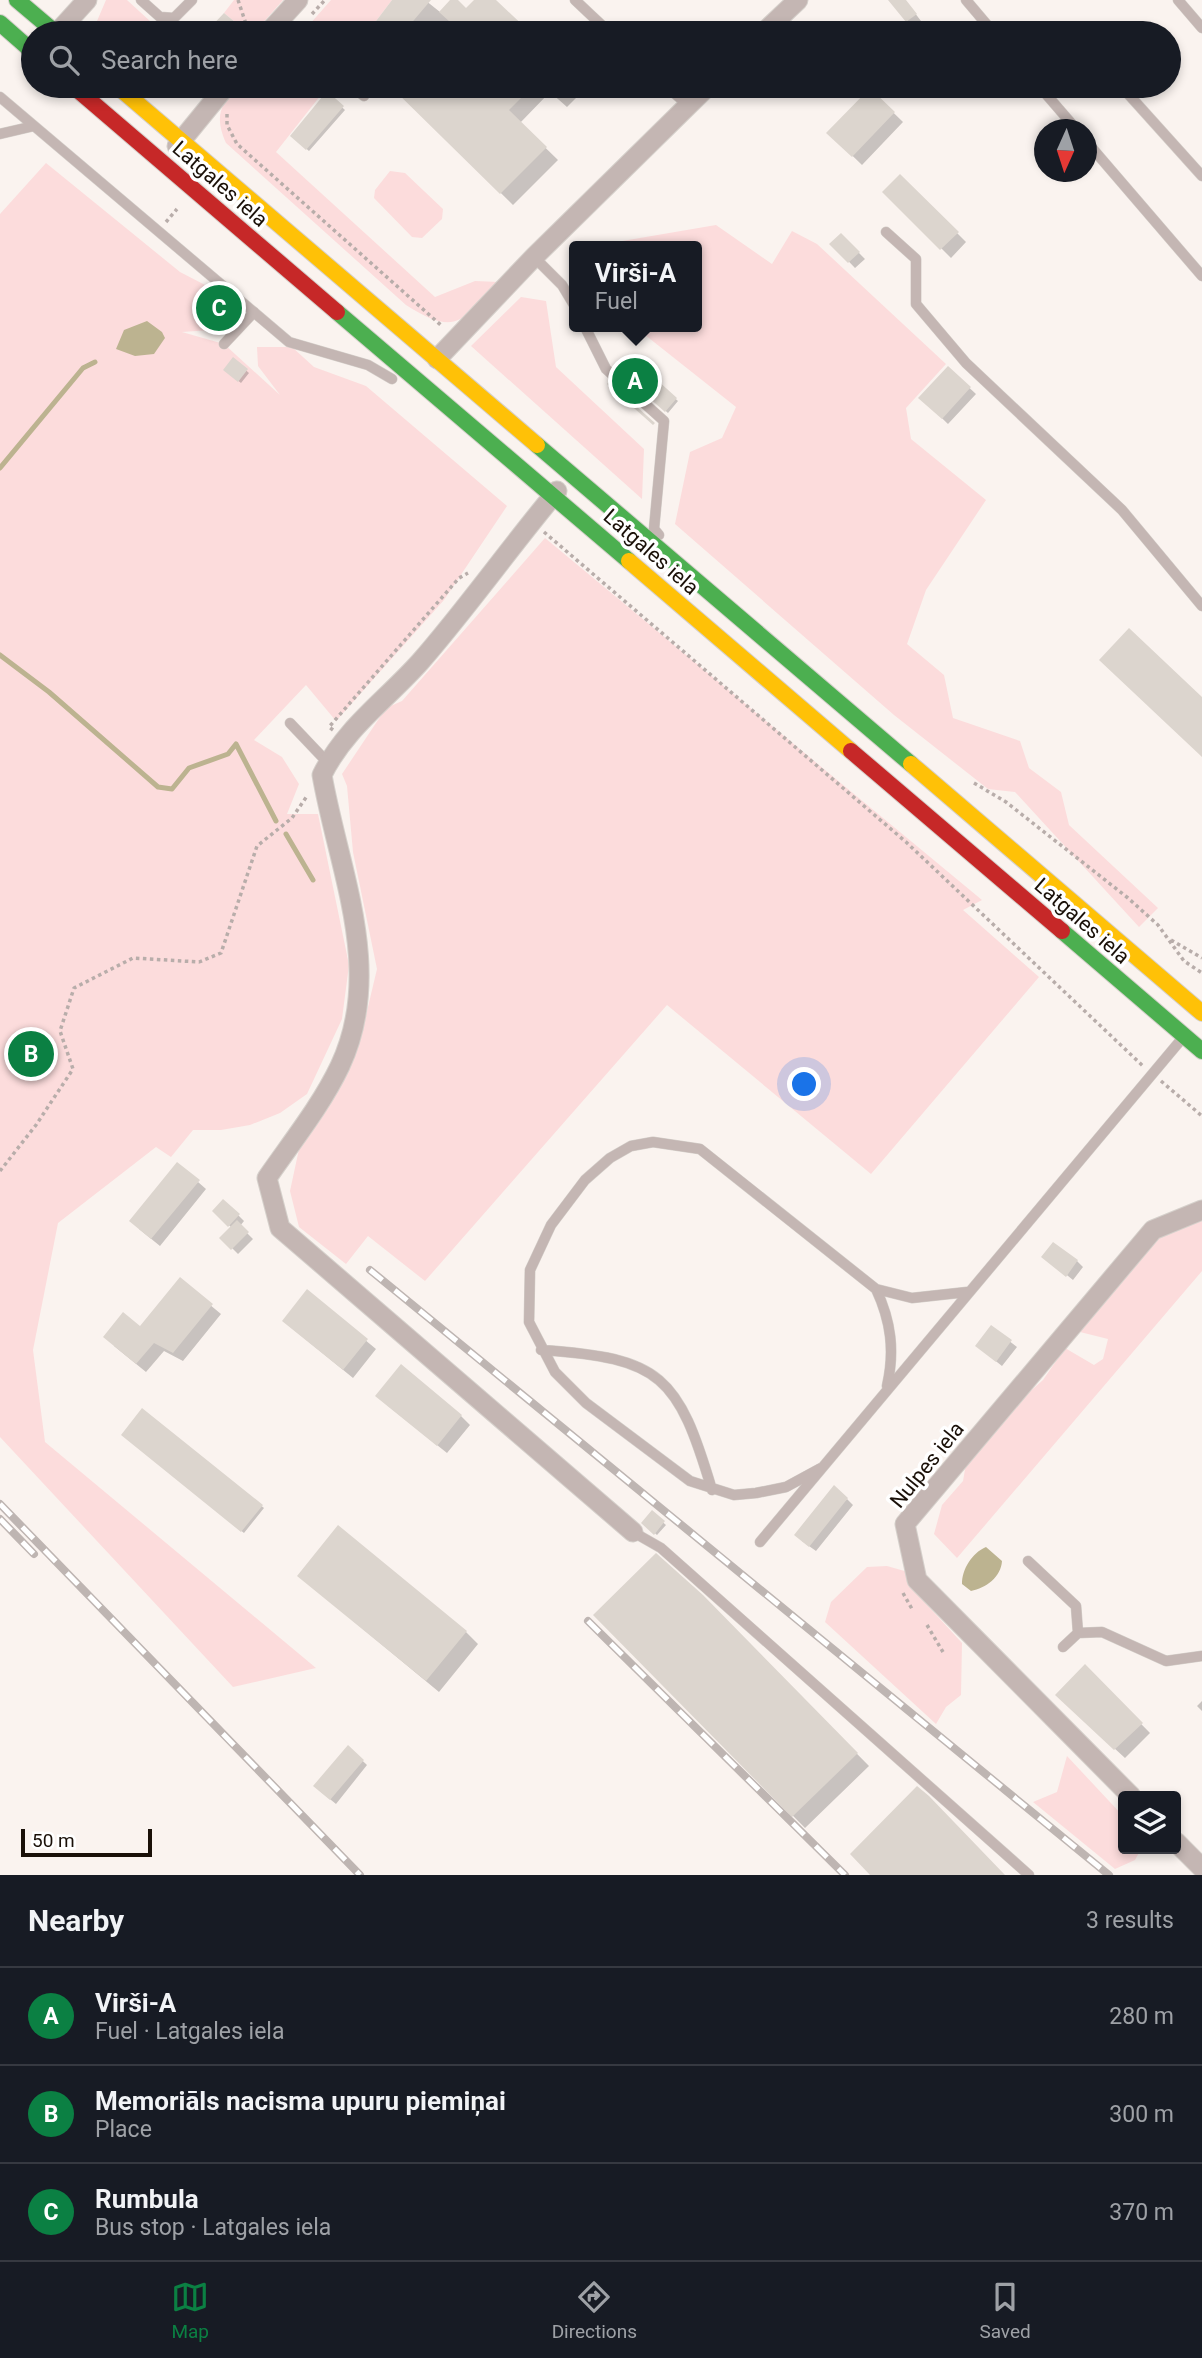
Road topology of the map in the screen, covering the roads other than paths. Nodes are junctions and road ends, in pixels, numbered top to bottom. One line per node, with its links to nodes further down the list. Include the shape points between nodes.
1 (17, 0): 10 (highway)
2 (87, 0): 11 (street)
3 (142, 0): 4 (lane, via 160,17 174,18)
4 (192, 0)
5 (298, 0): 12 (street)
6 (575, 0): 13 (lane)
7 (798, 0): 14 (street)
8 (966, 0): 15 (lane)
9 (1178, 0): 17 (lane)
10 (42, 21)
11 (67, 21)
12 (283, 21)
13 (597, 21)
14 (776, 21)
15 (984, 21)
16 (0, 23): 18 (highway)
17 (1202, 28)
18 (21, 41)
19 (0, 97): 29 (lane)
20 (87, 98): 33 (highway, Latgales iela)
21 (131, 98): 31 (highway, Latgales iela)
22 (216, 98): 31 (street)
23 (680, 98): 27 (lane)
24 (695, 98): 27 (street)
25 (1050, 98): 28 (lane)
26 (1132, 98): 34 (lane)
27 (688, 105): 36 (street)
28 (1068, 119)
29 (34, 126): 30 (lane); 39 (lane)
30 (0, 134)
31 (182, 141): 33 (street); 42 (highway, Latgales iela)
32 (1097, 153): 37 (lane)
33 (163, 162): 45 (highway, Latgales iela)
34 (1202, 176)
35 (886, 232): 49 (lane, via 916,259 916,304 966,363 1122,510)
36 (534, 257): 38 (lane); 42 (street)
37 (1202, 276)
38 (569, 297)
39 (254, 312): 41 (lane); 43 (lane, via 289,342 368,365)
40 (588, 332): 48 (lane, Latgales iela, via 606,369 664,421 654,529)
41 (224, 344)
42 (436, 359): 46 (highway, Latgales iela)
43 (398, 384)
44 (459, 429): 45 (lane)
45 (478, 432): 47 (highway, Latgales iela)
46 (572, 474): 47 (street); 48 (highway, Latgales iela)
47 (553, 496): 51 (street, via 418,664 343,741); 53 (highway, Latgales iela)
48 (699, 584): 52 (highway, Latgales iela)
49 (1202, 606)
50 (290, 723): 51 (lane)
51 (325, 769): 62 (street, via 359,934 359,1003 340,1066 267,1178 279,1228)
52 (1201, 1011): 53 (street)
53 (1184, 1035): 54 (highway, Latgales iela); 57 (lane)
54 (1202, 1051)
55 (1202, 1210): 68 (street, Nulpes iela, via 1153,1230 905,1524 917,1580)
56 (876, 1289): 57 (lane, via 912,1298); 58 (lane, via 700,1149 653,1142 631,1146 610,1157 585,1180 538,1248 528,1291 529,1322); 59 (lane, via 887,1314 892,1344)
57 (967, 1292): 59 (lane)
58 (541, 1350): 61 (lane, via 586,1404 690,1481); 61 (lane, via 610,1357 653,1374 682,1406)
59 (886, 1390): 60 (lane)
60 (821, 1468): 61 (lane, via 786,1487 734,1495); 63 (lane)
61 (712, 1490)
62 (633, 1532): 71 (lane, via 661,1548)
63 (760, 1542)
64 (1028, 1561): 65 (lane, via 1076,1606)
65 (1078, 1633): 66 (lane); 67 (lane, via 1102,1632 1166,1661)
66 (1063, 1647)
67 (1202, 1656)
68 (1126, 1791)
69 (1181, 1847): 70 (street)
70 (1202, 1868)
71 (1030, 1875)

